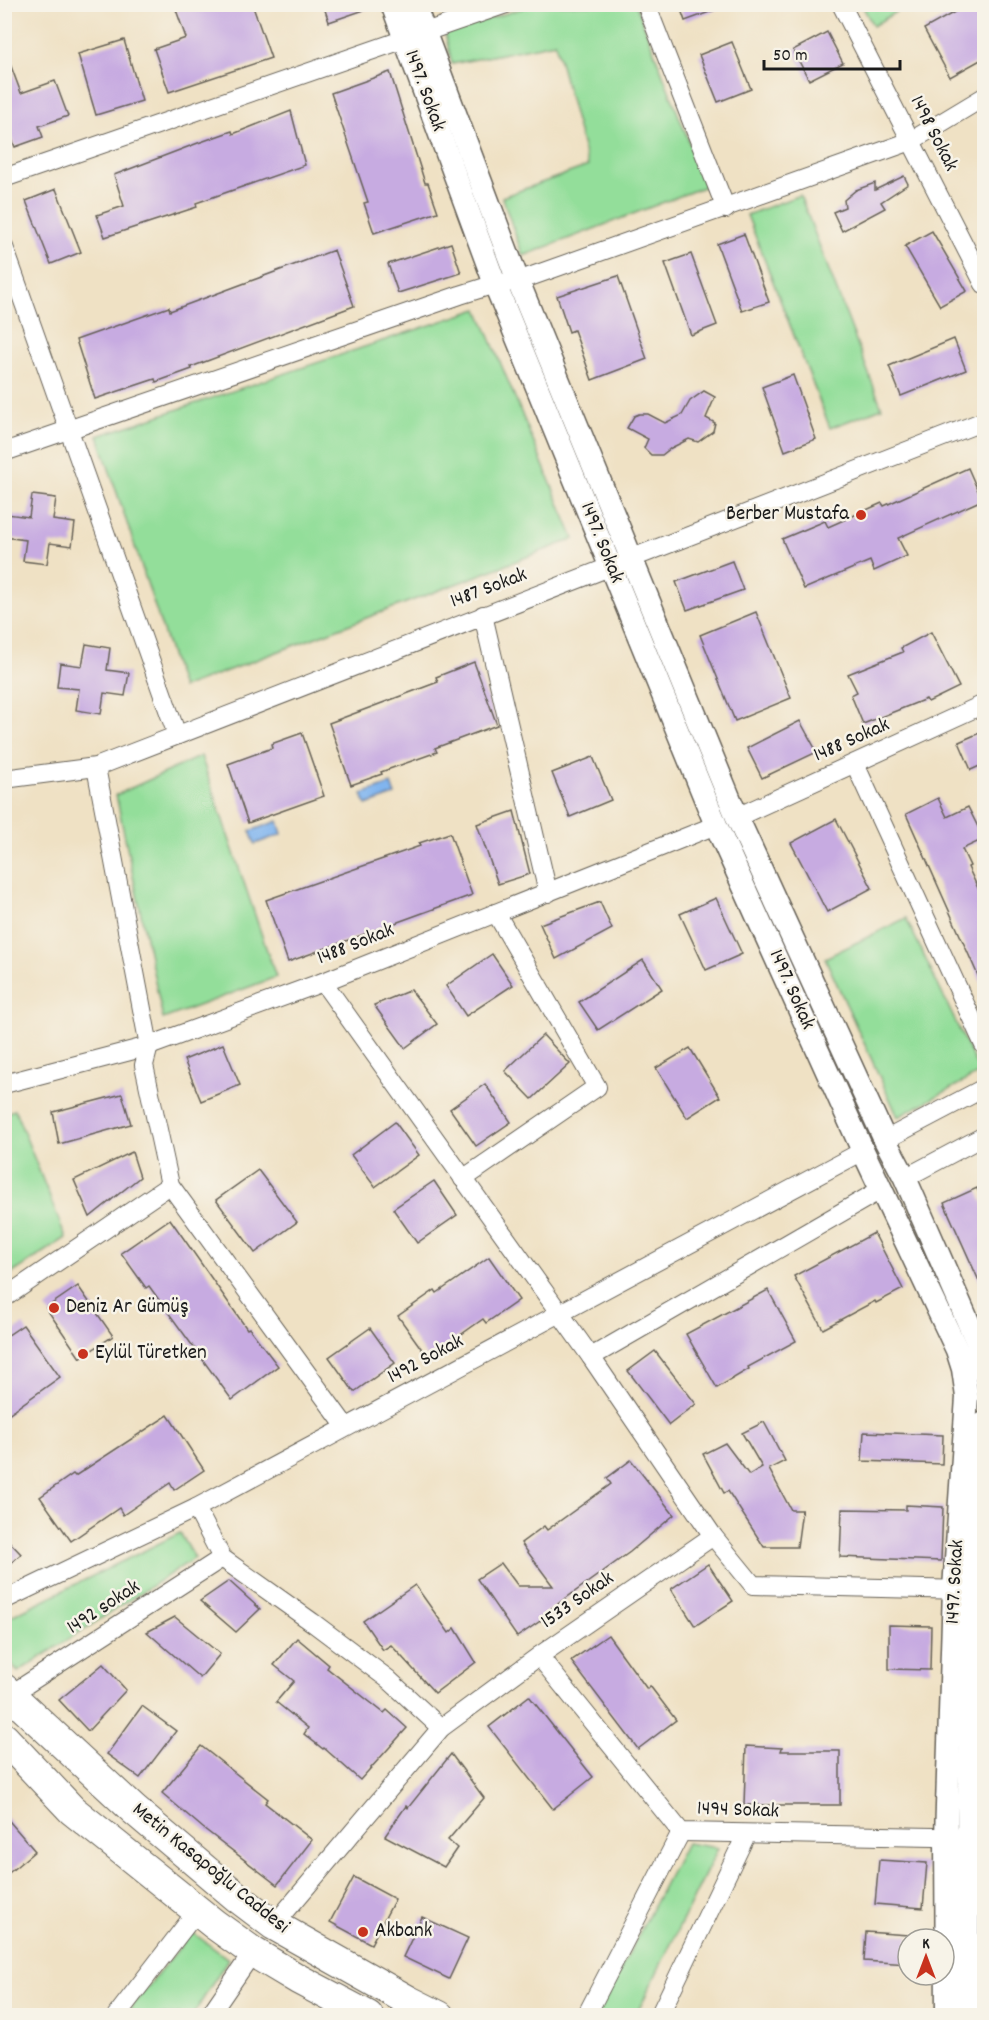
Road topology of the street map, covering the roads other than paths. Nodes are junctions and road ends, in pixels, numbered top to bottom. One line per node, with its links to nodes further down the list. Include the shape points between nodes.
1 (392, 4): 6 (street, 1497. Sokak)
2 (414, 4): 6 (street, 1497. Sokak)
3 (506, 4): 6 (street)
4 (646, 4): 10 (street)
5 (841, 4): 8 (street, 1498 Sokak)
6 (414, 36): 9 (street); 12 (street, 1497. Sokak); 13 (street, 1497. Sokak)
7 (984, 96): 8 (street)
8 (911, 141): 10 (street); 14 (street, 1498 Sokak)
9 (4, 178)
10 (726, 209): 12 (street)
11 (4, 248): 16 (street)
12 (518, 281): 13 (street); 18 (street, 1497. Sokak)
13 (495, 284): 16 (street); 18 (street, 1497. Sokak)
14 (984, 284)
15 (984, 421): 18 (street, 1487 Sokak)
16 (69, 430): 17 (street); 21 (street)
17 (4, 452)
18 (620, 562): 19 (street, 1487 Sokak); 25 (street, 1497. Sokak); 26 (street, 1497. Sokak)
19 (483, 615): 21 (street, 1487 Sokak); 27 (street)
20 (984, 704): 22 (street, 1488 Sokak)
21 (177, 735): 23 (street, 1487 Sokak)
22 (855, 764): 25 (street, 1488 Sokak); 30 (street)
23 (96, 767): 24 (street, 1487 Sokak); 31 (street)
24 (4, 779)
25 (737, 816): 26 (street); 35 (street, 1497. Sokak)
26 (716, 825): 27 (street, 1488 Sokak); 36 (street, 1497. Sokak)
27 (548, 893): 28 (street, 1488 Sokak)
28 (496, 913): 29 (street, 1488 Sokak); 38 (street, via 597,1087)
29 (323, 982): 31 (street, 1488 Sokak); 38 (street)
30 (984, 1045)
31 (150, 1046): 32 (street, 1488 Sokak); 39 (street, via 144,1065)
32 (4, 1084)
33 (984, 1088): 35 (street)
34 (984, 1136): 37 (street)
35 (885, 1140): 36 (street); 37 (street, 1497. Sokak)
36 (863, 1151): 40 (street, 1497. Sokak); 42 (street, 1492 Sokak)
37 (905, 1178): 40 (street); 44 (street, 1497. Sokak, via 977,1342)
38 (463, 1179): 42 (street)
39 (170, 1185): 41 (street); 46 (street)
40 (882, 1189): 43 (street); 50 (street, 1497. Sokak, via 963,1369)
41 (4, 1298)
42 (559, 1315): 43 (street); 46 (street, 1492 Sokak)
43 (591, 1357): 48 (street)
44 (984, 1371)
45 (984, 1423): 50 (street, 1497. Sokak)
46 (346, 1427): 47 (street, 1492 Sokak)
47 (196, 1508): 49 (street); 51 (street, 1492 Sokak)
48 (713, 1536): 50 (street, via 753,1586); 52 (street, 1533 Sokak)
49 (222, 1558): 53 (street, 1492 sokak); 54 (street, via 388,1679)
50 (971, 1590): 58 (street, 1497. Sokak)
51 (4, 1600)
52 (539, 1656): 54 (street, 1533 Sokak); 56 (street, 1494 Sokak)
53 (7, 1692): 60 (main road, Metin Kasapoğlu Caddesi, via 134,1810)
54 (441, 1728): 60 (street, 1533 Sokak)
55 (4, 1738): 59 (main road, Metin Kasapoğlu Caddesi, via 72,1810)
56 (681, 1832): 57 (street, 1494 Sokak); 66 (street)
57 (746, 1835): 58 (street, 1494 Sokak); 67 (street)
58 (966, 1837): 68 (street, 1497. Sokak); 69 (street, 1497. Sokak)
59 (197, 1911): 61 (main road, Metin Kasapoğlu Caddesi); 62 (street)
60 (274, 1926): 65 (main road, Metin Kasapoğlu Caddesi)
61 (253, 1952): 63 (street); 64 (main road, Metin Kasapoğlu Caddesi)
62 (116, 2016)
63 (209, 2016)
64 (368, 2016)
65 (439, 2016)
66 (586, 2016)
67 (659, 2016)
68 (947, 2016)
69 (967, 2016)

